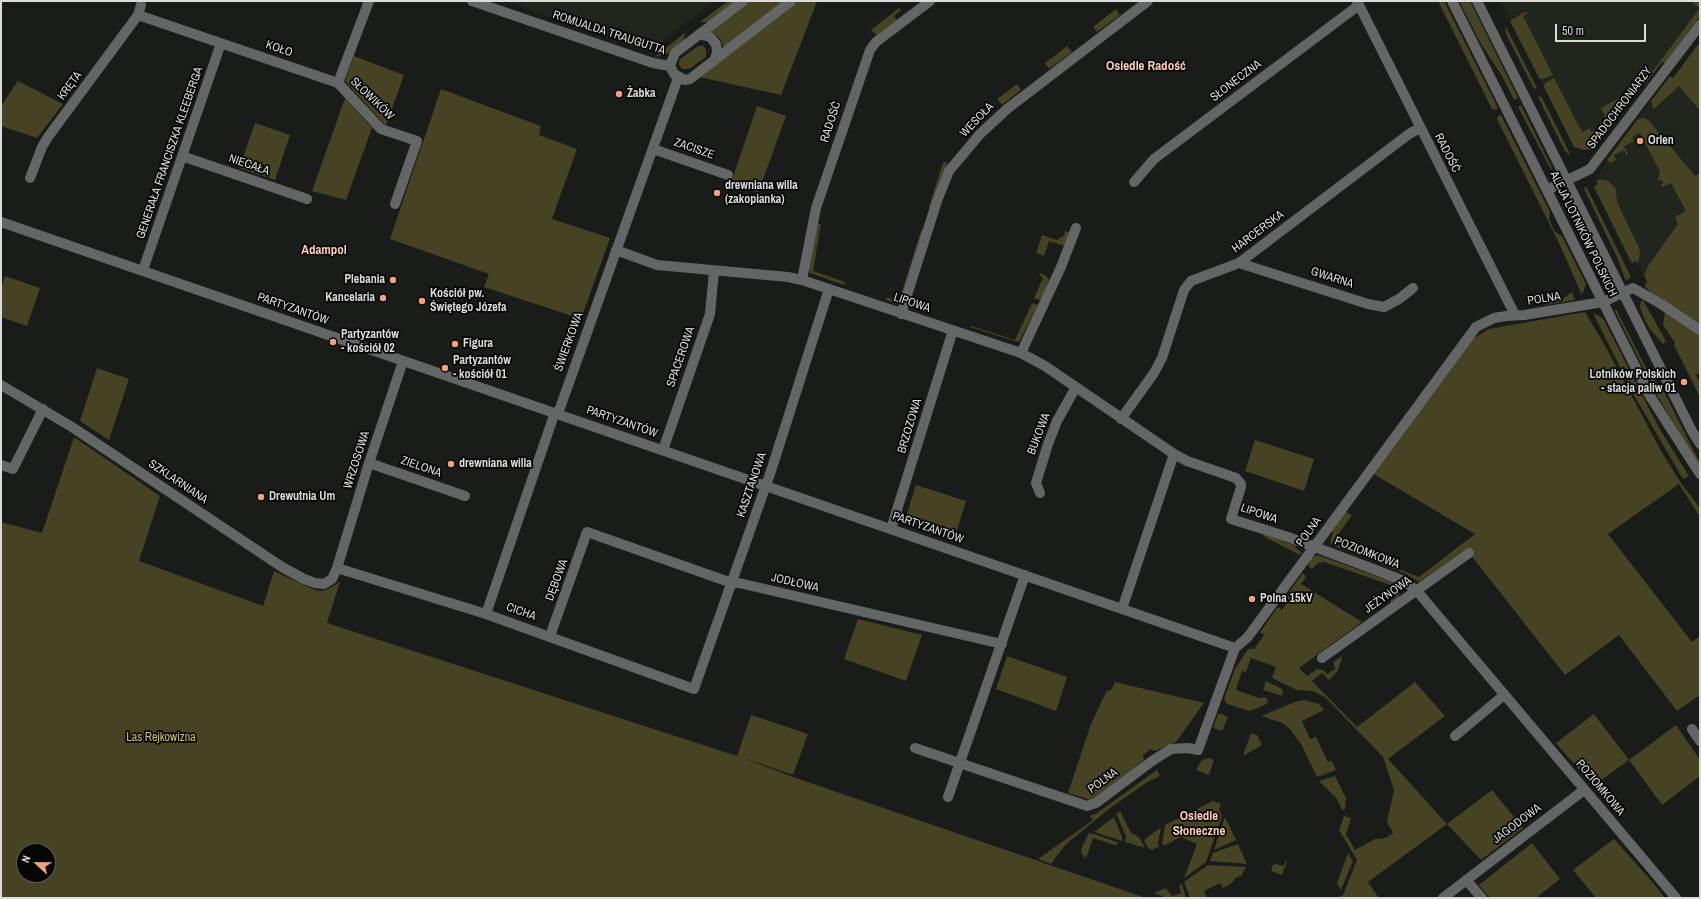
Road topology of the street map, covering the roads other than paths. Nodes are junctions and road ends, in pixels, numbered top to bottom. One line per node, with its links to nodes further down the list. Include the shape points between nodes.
1 (369, 1): 17 (street)
2 (743, 1): 12 (street)
3 (791, 1): 14 (street)
4 (930, 1): 34 (street, RADOŚĆ, via 876,42 870,50 816,208)
5 (1148, 1): 39 (street, WESOŁA, via 1007,109 980,134 949,171)
6 (1452, 1): 25 (street, ALEJA LOTNIKÓW POLSKICH)
7 (1476, 1): 23 (street, ALEJA LOTNIKÓW POLSKICH)
8 (477, 2): 15 (street, ROMUALDA TRAUGUTTA, via 653,63)
9 (1358, 3): 18 (street, RADOŚĆ); 24 (street, SŁONECZNA, via 1154,160)
10 (140, 10): 13 (street, KOŁO); 22 (street, KRĘTA, via 48,137)
11 (1700, 25): 23 (street, SPADOCHRONIARZY, via 1590,169)
12 (700, 34): 14 (street, via 710,37 716,44); 15 (street, via 675,53)
13 (221, 43): 17 (street, KOŁO); 20 (street, GENERAŁA FRANCISZKA KLEEBERGA)
14 (715, 59): 16 (street, via 690,79)
15 (670, 66): 16 (street)
16 (678, 78): 19 (street, ŚWIERKOWA)
17 (338, 83): 27 (street, SŁOWIKÓW, via 381,129 417,142)
18 (1420, 128): 31 (street, HARCERSKA); 40 (street, RADOŚĆ)
19 (653, 149): 21 (street, ZACISZE); 30 (street, ŚWIERKOWA)
20 (182, 156): 26 (street, NIECAŁA); 32 (street, GENERAŁA FRANCISZKA KLEEBERGA)
21 (728, 175)
22 (30, 178)
23 (1566, 181): 25 (street, SPADOCHRONIARZY); 37 (street, ALEJA LOTNIKÓW POLSKICH)
24 (1134, 182)
25 (1547, 190): 38 (street, ALEJA LOTNIKÓW POLSKICH)
26 (307, 199)
27 (395, 204)
28 (1, 222): 32 (street, PARTYZANTÓW)
29 (1076, 228): 43 (street)
30 (616, 250): 33 (street, LIPOWA, via 657,265); 48 (street, ŚWIERKOWA)
31 (1239, 263): 35 (street, GWARNA, via 1384,307); 49 (street, HARCERSKA, via 1191,281 1187,285 1157,368)
32 (143, 270): 44 (street, PARTYZANTÓW)
33 (714, 271): 34 (street, LIPOWA); 51 (street, SPACEROWA, via 710,314)
34 (802, 280): 36 (street, LIPOWA)
35 (1413, 288)
36 (829, 289): 39 (street, LIPOWA); 56 (street, KASZTANOWA)
37 (1623, 294): 38 (street, POLNA); 42 (street, POLNA, via 1633,288); 50 (street, ALEJA LOTNIKÓW POLSKICH)
38 (1603, 302): 40 (street, POLNA); 55 (street, ALEJA LOTNIKÓW POLSKICH, via 1650,396)
39 (901, 314): 41 (street, LIPOWA)
40 (1515, 315): 61 (street, POLNA, via 1484,322 1471,333)
41 (953, 330): 43 (street, LIPOWA); 59 (street, BRZOZOWA)
42 (1700, 330)
43 (1021, 353): 46 (street, LIPOWA)
44 (403, 361): 48 (street, PARTYZANTÓW); 53 (street, WRZOSOWA)
45 (1, 386): 47 (street, SZKLARNIANA)
46 (1076, 387): 49 (street, LIPOWA); 57 (street, BUKOWA, via 1057,421 1048,444 1036,483)
47 (43, 409): 54 (street, via 13,469); 63 (street, SZKLARNIANA, via 287,570 304,579 324,584 332,579)
48 (556, 413): 51 (street, PARTYZANTÓW); 68 (street, ŚWIERKOWA)
49 (1121, 419): 52 (street, LIPOWA)
50 (1700, 444)
51 (663, 450): 56 (street, PARTYZANTÓW)
52 (1174, 454): 61 (street, LIPOWA, via 1239,480 1241,488 1231,519); 67 (street)
53 (369, 463): 58 (street, ZIELONA); 63 (street, WRZOSOWA)
54 (1, 465)
55 (1700, 474)
56 (765, 486): 59 (street, PARTYZANTÓW); 65 (street, KASZTANOWA)
57 (1040, 493)
58 (465, 496)
59 (891, 529): 64 (street, PARTYZANTÓW)
60 (587, 532): 65 (street, JODŁOWA); 69 (street, DĘBOWA)
61 (1314, 546): 66 (street, POZIOMKOWA, via 1404,581); 71 (street, POLNA, via 1247,638)
62 (1469, 553): 66 (street, JEŻYNOWA)
63 (337, 568): 68 (street, CICHA)
64 (1025, 575): 67 (street, PARTYZANTÓW); 70 (street)
65 (732, 583): 70 (street, JODŁOWA); 73 (street, KASZTANOWA)
66 (1417, 591): 72 (street, JEŻYNOWA); 74 (street, POZIOMKOWA)
67 (1122, 609): 71 (street, PARTYZANTÓW)
68 (486, 614): 69 (street, CICHA)
69 (550, 636): 73 (street, CICHA)
70 (1002, 644): 79 (street)
71 (1235, 648): 79 (street, POLNA, via 1198,750 1171,749 1091,805 1082,805)
72 (1322, 658)
73 (694, 689)
74 (1504, 695): 76 (street); 80 (street, POZIOMKOWA)
75 (1692, 729): 77 (street)
76 (1455, 736)
77 (1700, 741)
78 (915, 748): 79 (street)
79 (960, 764): 81 (street)
80 (1584, 790): 82 (street, JAGODOWA); 85 (street, POZIOMKOWA)
81 (948, 797)
82 (1466, 880): 83 (street, JAGODOWA); 84 (street)
83 (1443, 898)
84 (1482, 898)
85 (1676, 898)

